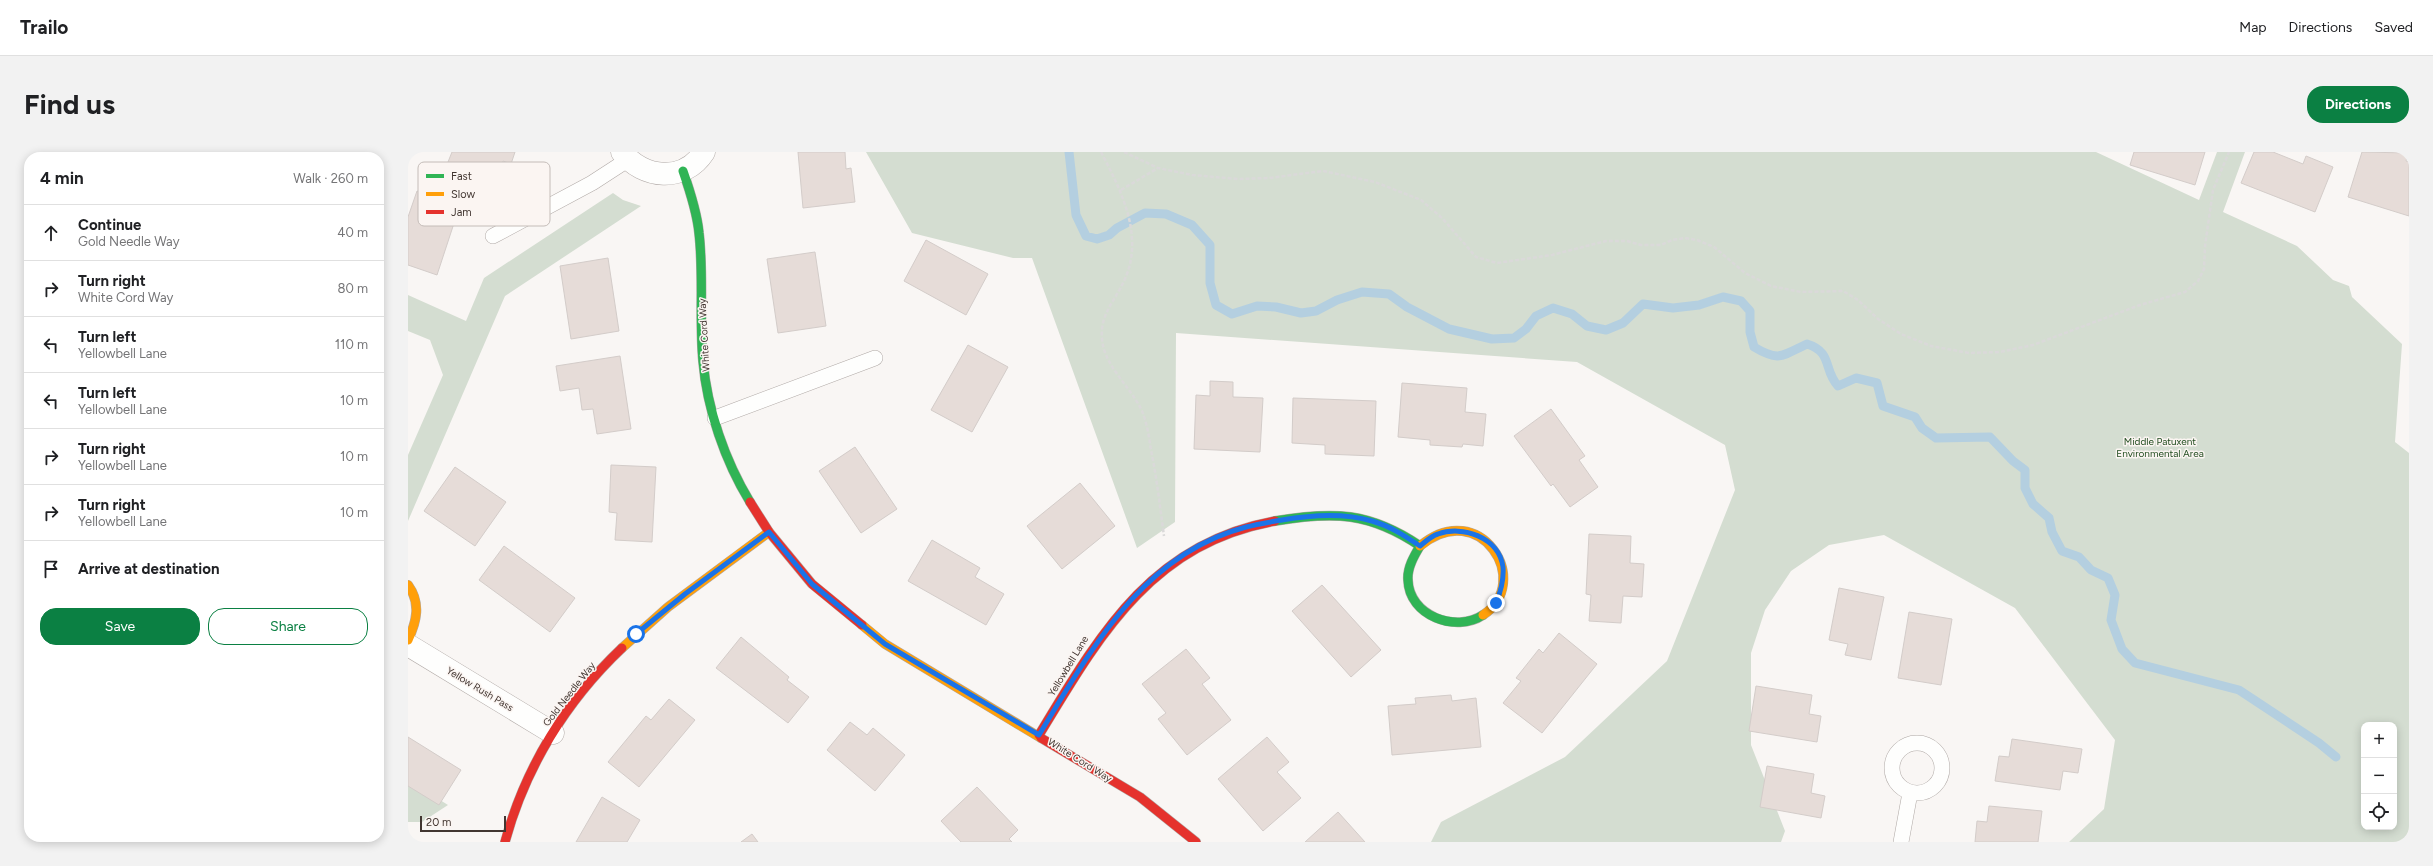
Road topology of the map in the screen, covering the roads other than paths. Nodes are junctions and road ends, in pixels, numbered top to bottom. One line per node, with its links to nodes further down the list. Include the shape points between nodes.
1 (704, 152): 3 (street)
2 (626, 156): 3 (street, via 637,167 654,174 665,175); 4 (lane, via 592,183)
3 (683, 171): 8 (street, White Cord Way, via 699,233 704,362)
4 (550, 205)
5 (512, 226): 6 (lane)
6 (493, 236)
7 (875, 358): 8 (lane)
8 (715, 418): 9 (street, White Cord Way, via 723,446 740,486)
9 (769, 532): 14 (street, Gold Needle Way, via 636,634 595,676); 15 (street, White Cord Way, via 812,584 885,644)
10 (1420, 546): 10 (street, via 1411,563 1409,576 1412,593 1418,605 1430,616 1445,623 1470,622 1486,613 1496,603 1503,585 1503,566 1497,552 1485,540 1467,531 1452,530 1436,534); 15 (street, Yellowbell Lane, via 1399,532 1372,521 1333,516 1298,517 1246,527 1209,541 1168,564 1128,602 1098,639)
11 (408, 585): 12 (street, via 417,606 416,625)
12 (408, 640)
13 (408, 645): 14 (street, Yellow Rush Pass)
14 (553, 733): 17 (street, Gold Needle Way, via 524,784)
15 (1039, 735): 18 (street, White Cord Way, via 1140,797)
16 (1910, 793): 19 (lane)
17 (504, 842)
18 (1196, 842)
19 (1901, 842)

